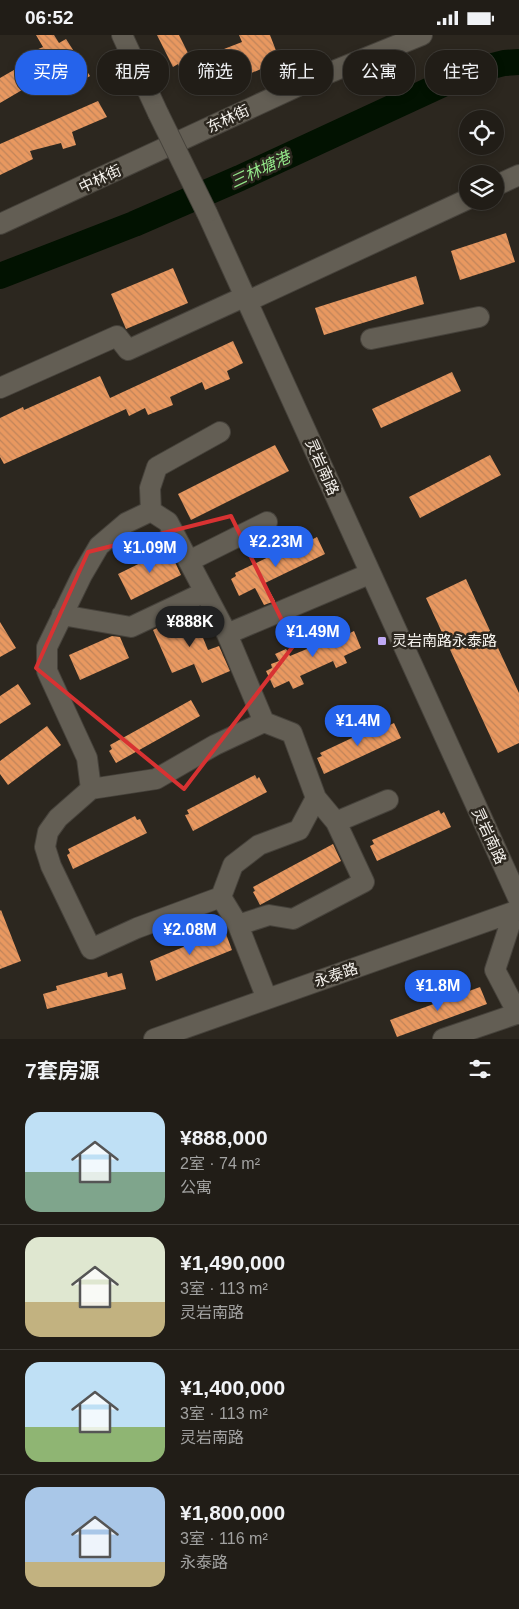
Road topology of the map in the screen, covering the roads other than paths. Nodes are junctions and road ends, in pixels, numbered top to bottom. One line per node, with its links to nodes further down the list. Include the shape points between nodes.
1 (122, 35): 8 (street, 灵岩南路, bridge)
2 (422, 35): 3 (street, 东林街, via 309,81)
3 (200, 132): 7 (street, 中林街)
4 (519, 175): 5 (street)
5 (504, 182)
6 (459, 203): 8 (street)
7 (0, 224)
8 (247, 299): 11 (street, via 128,350 117,335); 16 (street, 灵岩南路)
9 (479, 317): 10 (street)
10 (371, 339)
11 (0, 388)
12 (220, 433): 13 (street, via 157,467 150,487)
13 (151, 511): 15 (street, via 168,522); 18 (street, via 126,523 100,545)
14 (267, 522): 15 (street)
15 (189, 561): 17 (street)
16 (369, 573): 19 (street); 26 (street, 灵岩南路)
17 (205, 592): 18 (street, via 131,627); 19 (street)
18 (62, 615): 21 (street, via 47,647 47,671 87,758)
19 (227, 634): 20 (street)
20 (264, 721): 21 (street, via 156,779); 22 (street, via 292,733)
21 (91, 789): 25 (street, via 58,818 48,832 45,847 91,949)
22 (316, 798): 24 (street); 25 (street, via 299,830 259,845 233,865)
23 (388, 800): 24 (street)
24 (336, 822): 27 (street, via 364,882 293,919 269,915)
25 (221, 897): 27 (street)
26 (517, 908): 28 (street, 永泰路); 29 (street, via 496,970)
27 (238, 925): 28 (street)
28 (267, 999): 30 (street, 永泰路)
29 (518, 1013): 31 (street)
30 (165, 1037)
31 (443, 1039)

